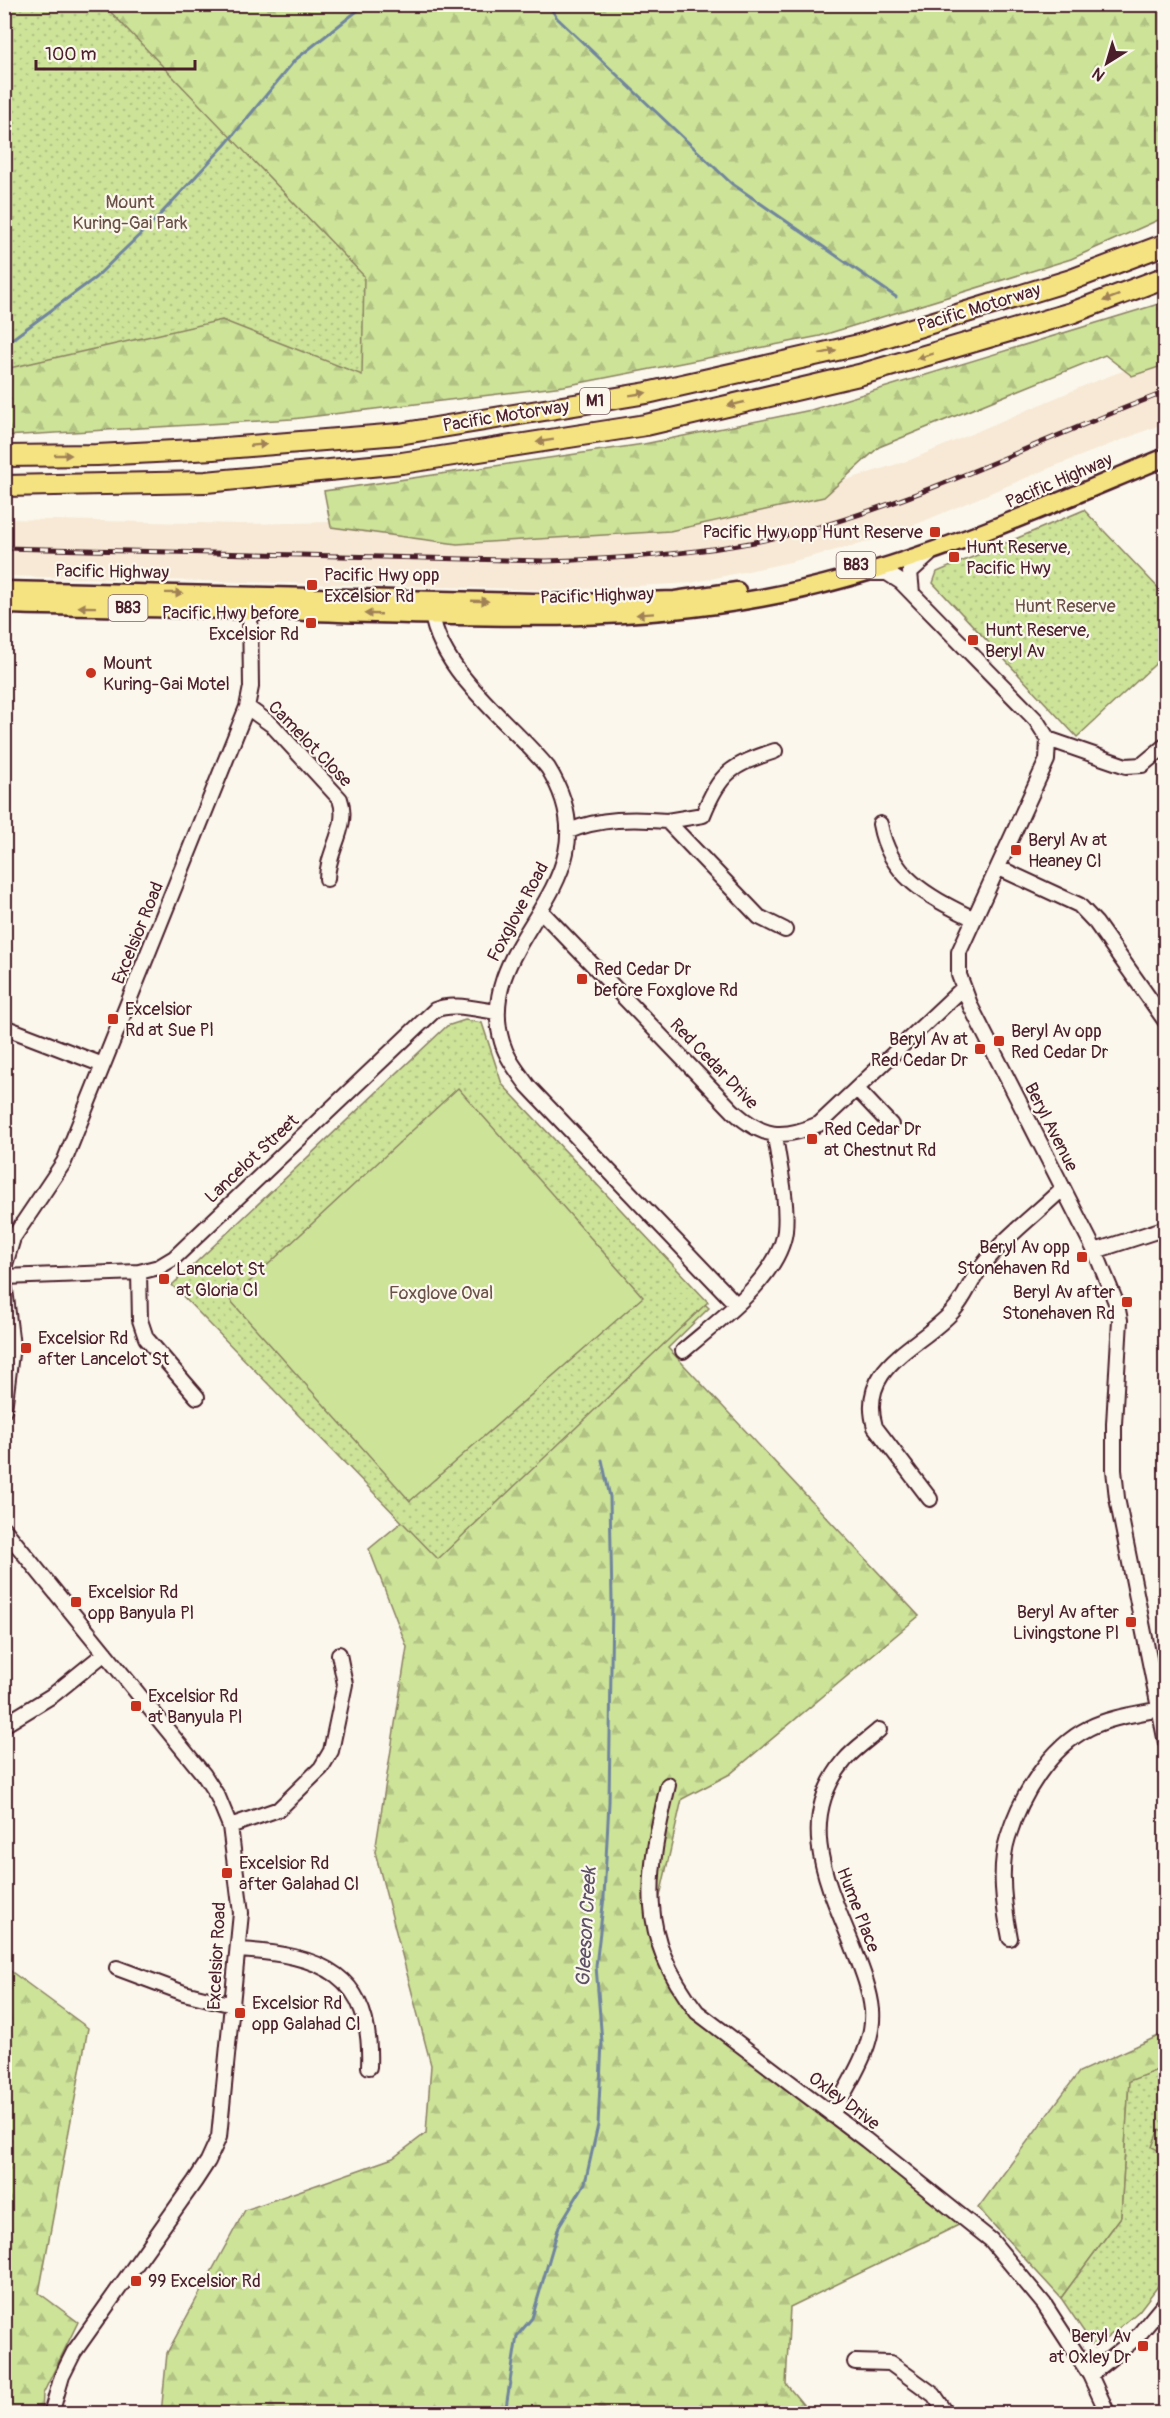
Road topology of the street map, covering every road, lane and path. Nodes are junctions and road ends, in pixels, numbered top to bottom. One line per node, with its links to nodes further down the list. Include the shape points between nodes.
1 (1166, 243): 4 (highway, Pacific Motorway / M1, one-way to 1, via 97,455 399,434 647,393 859,345 1071,280)
2 (1166, 277): 6 (highway, Pacific Motorway / M1, one-way to 6, via 1071,313 859,375 646,425 402,463 218,481)
3 (1166, 446): 13 (main road, Pacific Highway / B83, one-way to 3, via 675,600 772,585 937,539)
4 (4, 456)
5 (1166, 457): 7 (main road, Pacific Highway / B83)
6 (4, 486)
7 (933, 552): 8 (main road, Pacific Highway / B83); 10 (street, via 910,572)
8 (867, 573): 10 (street, via 887,573); 13 (main road, Pacific Highway / B83, one-way to 13, via 764,598 675,612 558,618)
9 (4, 590): 11 (main road, Pacific Highway / B83, one-way to 11)
10 (912, 593): 15 (street, via 1036,720)
11 (250, 602): 12 (main road, Pacific Highway / B83, one-way to 12); 13 (main road, Pacific Highway / B83); 14 (street, Excelsior Road, via 251,687)
12 (4, 605)
13 (431, 608): 20 (street, Foxglove Road, via 434,630 459,671 548,768 562,795)
14 (247, 707): 22 (street, Camelot Close, via 272,725 339,799 344,814 329,858); 30 (street, Excelsior Road)
15 (1048, 739): 16 (street, via 1126,766 1142,765); 21 (street, Beryl Avenue, via 1047,760)
16 (1166, 745)
17 (775, 751): 18 (street, via 744,761 715,784 703,815)
18 (667, 821): 20 (street, via 591,822); 25 (street, via 759,917)
19 (880, 824): 24 (street, via 886,847 919,891)
20 (569, 831): 23 (street, Foxglove Road, via 566,857)
21 (999, 868): 24 (street, Beryl Avenue); 28 (street, via 1079,905)
22 (327, 879)
23 (542, 911): 27 (street, Foxglove Road, via 510,963); 33 (street, Red Cedar Drive, via 733,1111 747,1124)
24 (974, 919): 26 (street, Beryl Avenue, via 959,952)
25 (785, 930)
26 (962, 989): 31 (street); 34 (street, Beryl Avenue)
27 (497, 1012): 38 (street, Lancelot Street, via 454,1007 435,1010 174,1258); 40 (street, Foxglove Road, via 505,1050 528,1086)
28 (1166, 1022)
29 (4, 1028): 30 (street)
30 (103, 1065): 37 (street, Excelsior Road, via 64,1162 13,1238)
31 (857, 1089): 32 (street); 33 (street, via 819,1124 797,1133)
32 (891, 1125)
33 (775, 1135): 40 (street, via 785,1216 782,1246 765,1273)
34 (1062, 1189): 36 (street, Beryl Avenue); 44 (street, via 991,1255 953,1311 885,1370 875,1385 871,1397 875,1427)
35 (1166, 1228): 36 (street)
36 (1095, 1251): 48 (street, Beryl Avenue, via 1120,1320 1114,1470)
37 (4, 1268)
38 (139, 1272): 39 (street, Lancelot Street); 42 (street, via 140,1320 146,1338)
39 (4, 1279): 43 (street, via 12,1346)
40 (736, 1304): 41 (street)
41 (683, 1351)
42 (197, 1396)
43 (4, 1410)
44 (930, 1499)
45 (4, 1529): 46 (street, Excelsior Road)
46 (105, 1653): 49 (street, via 53,1695); 53 (street, Excelsior Road, via 204,1775)
47 (339, 1654): 53 (street, via 345,1684 331,1750 321,1768 279,1809)
48 (1160, 1709): 51 (street, Beryl Avenue); 54 (street, via 1089,1728 1067,1742 1040,1774 1007,1838 1005,1910)
49 (4, 1725)
50 (879, 1730): 59 (street, Hume Place, via 845,1760 826,1791 817,1828 822,1870 861,1969 872,2010 862,2059)
51 (1166, 1743)
52 (668, 1785): 59 (street, Oxley Drive, via 650,1904 659,1950 678,1987 697,2012)
53 (230, 1826): 55 (street, Excelsior Road, via 241,1913)
54 (1010, 1938)
55 (239, 1950): 57 (street, Excelsior Road); 58 (street, via 294,1955 326,1967 338,1977 355,1993 363,2013 370,2043)
56 (117, 1968): 57 (street, via 184,1993)
57 (233, 2005): 63 (street, Excelsior Road, via 215,2147 74,2352)
58 (369, 2067)
59 (832, 2115): 62 (street, Oxley Drive, via 991,2240 1044,2304)
60 (1166, 2302): 62 (street, via 1137,2337)
61 (855, 2362): 64 (street, via 890,2363 934,2395)
62 (1090, 2375): 65 (street, Oxley Drive)
63 (51, 2414)
64 (947, 2414)
65 (1108, 2414)

